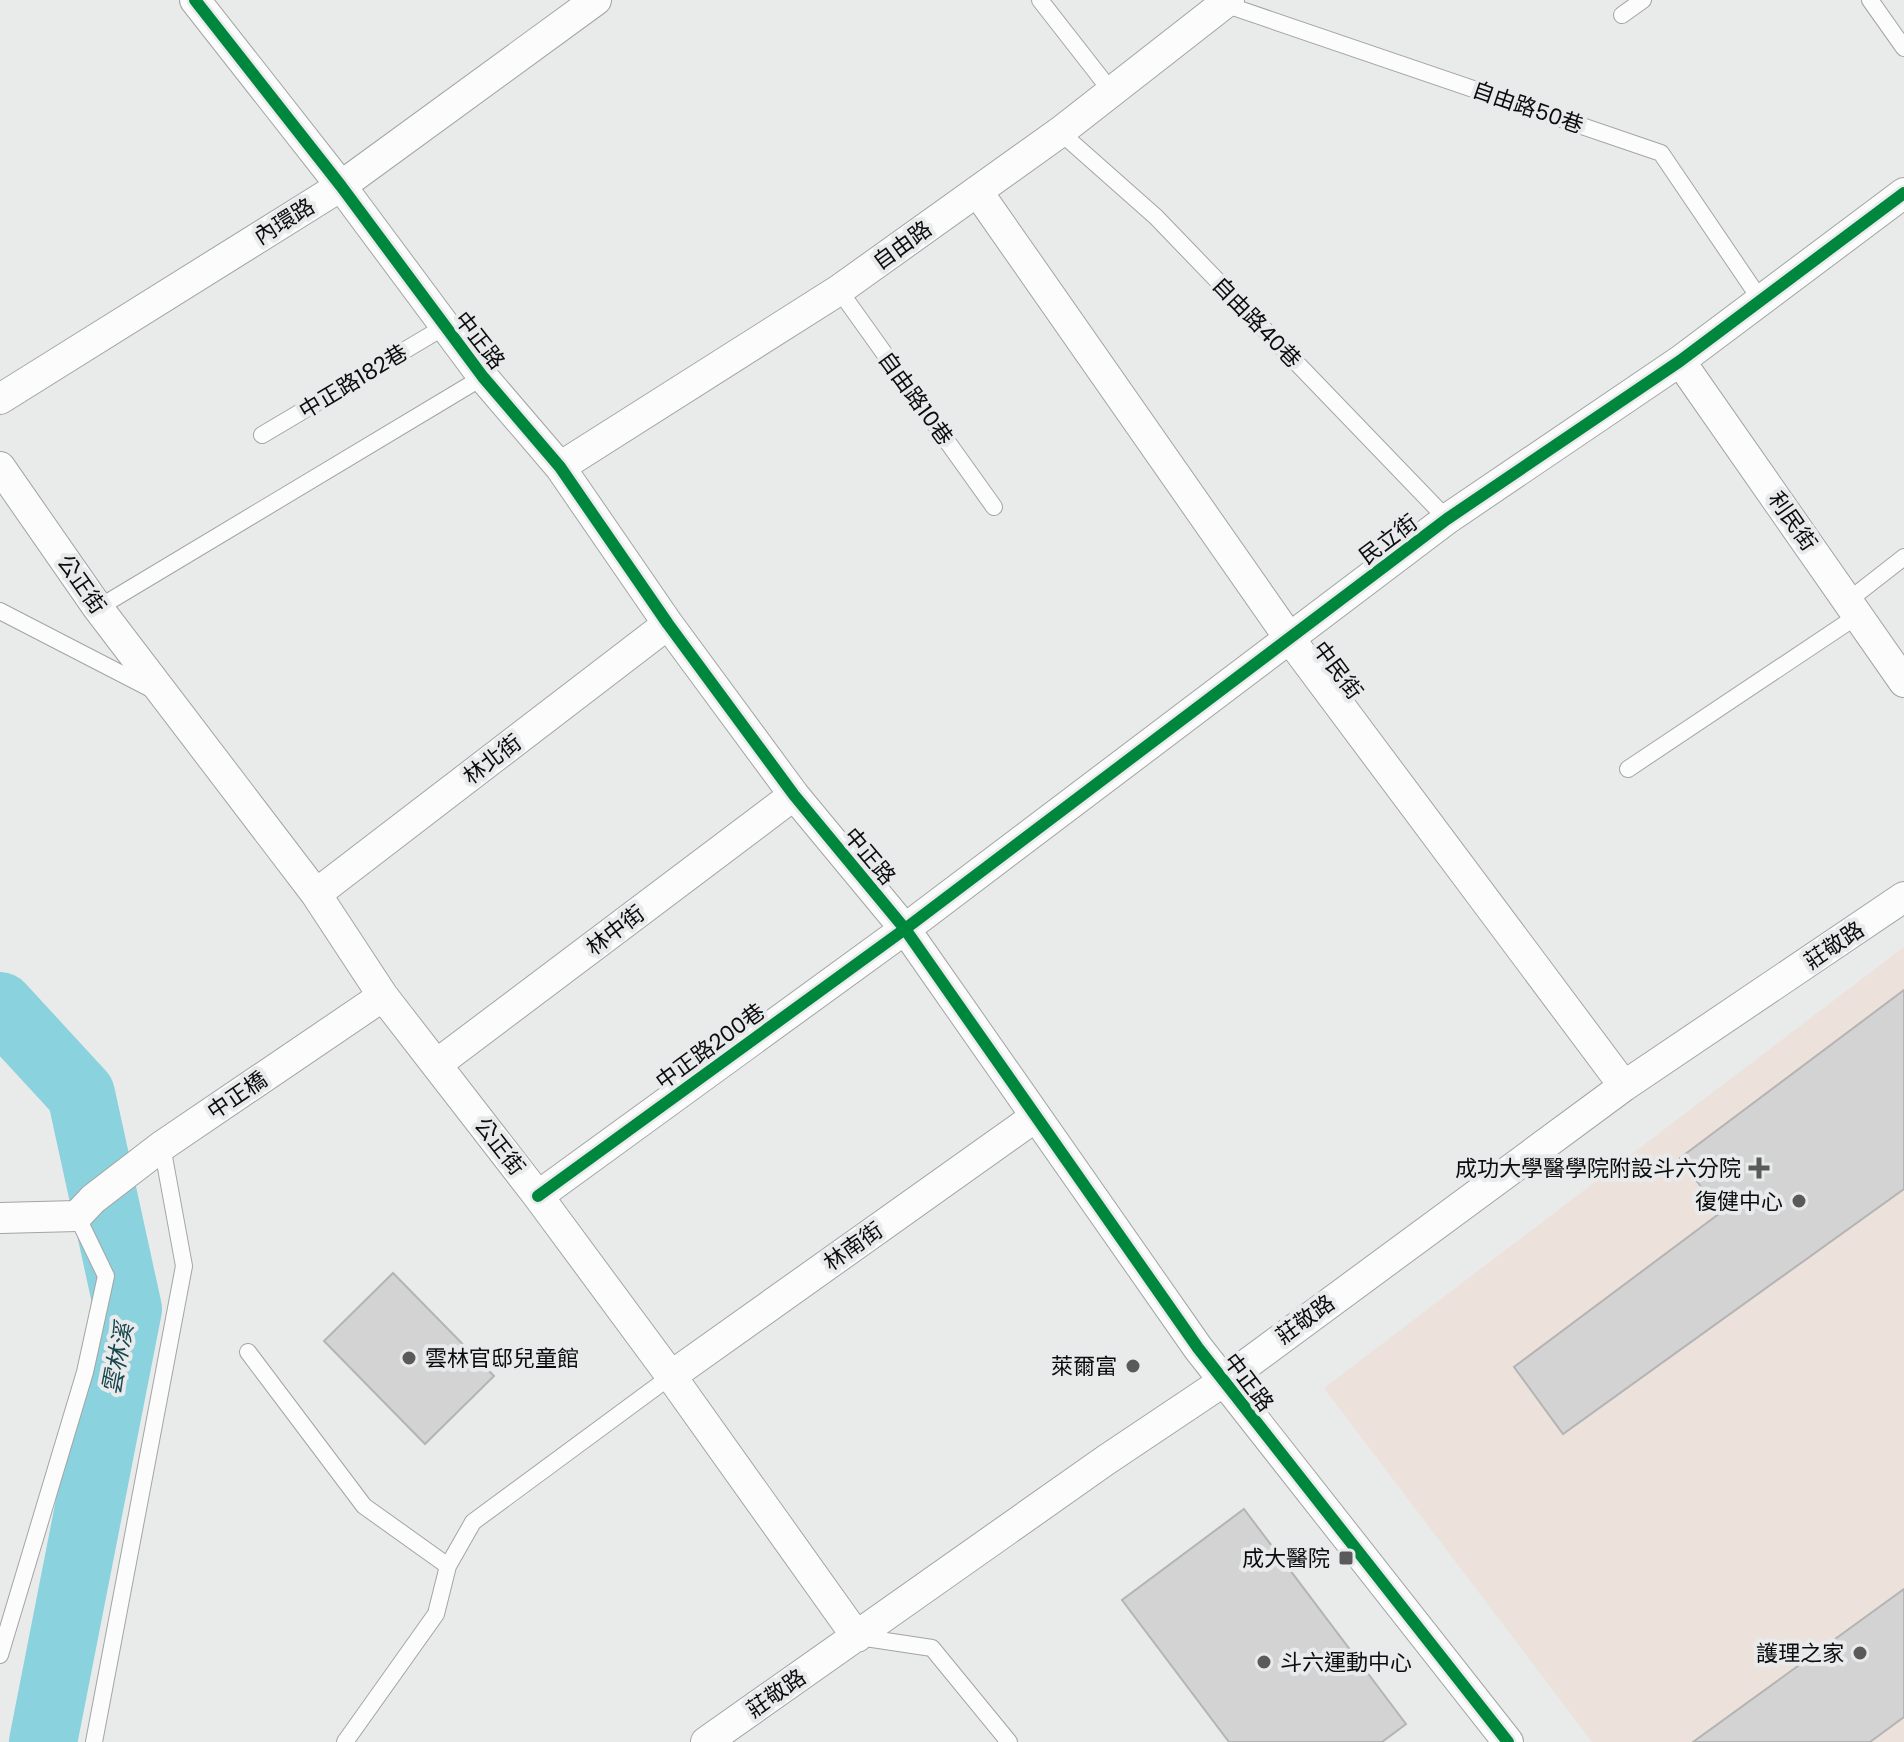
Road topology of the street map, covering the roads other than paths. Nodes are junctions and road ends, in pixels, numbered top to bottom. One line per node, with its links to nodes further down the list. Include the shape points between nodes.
1 (195, 0): 11 (street, 中正路)
2 (596, 0): 11 (street, 內環路)
3 (1040, 0): 9 (lane)
4 (1643, 0): 7 (lane)
5 (1870, 0): 8 (lane)
6 (1226, 2): 9 (street, 自由路); 15 (lane, 自由路50巷, via 1661,153)
7 (1622, 15)
8 (1904, 48)
9 (1111, 91): 10 (street, 自由路)
10 (1060, 132): 12 (street, 自由路); 24 (lane, 自由路40巷, via 1156,217)
11 (341, 186): 16 (street, 中正路); 19 (street, 內環路)
12 (977, 191): 14 (street, 自由路); 30 (street, 中民街)
13 (1904, 193): 15 (street, 民立街)
14 (839, 290): 22 (street, 自由路); 23 (lane, 自由路10巷)
15 (1762, 302): 17 (street, 民立街)
16 (444, 327): 18 (street, 中正路); 20 (lane, 中正路182巷)
17 (1680, 361): 24 (street, 民立街); 26 (street, 利民街)
18 (483, 377): 22 (street, 中正路); 27 (lane)
19 (0, 399)
20 (262, 435)
21 (0, 467): 27 (street, 公正街)
22 (560, 467): 29 (street, 中正路)
23 (994, 507)
24 (1447, 519): 30 (street, 民立街)
25 (1904, 557): 26 (lane)
26 (1854, 607): 31 (street, 利民街); 33 (lane)
27 (98, 608): 32 (street, 公正街)
28 (0, 611): 32 (lane, 公正街)
29 (668, 624): 34 (street, 中正路); 35 (street, 林北街)
30 (1290, 639): 37 (street, 民立街); 40 (street, 中民街)
31 (1904, 682)
32 (167, 698): 35 (street, 公正街)
33 (1628, 769)
34 (794, 795): 37 (street, 中正路); 39 (street, 林中街)
35 (316, 894): 38 (street, 公正街)
36 (1904, 897): 40 (street, 莊敬路)
37 (905, 929): 41 (street, 中正路); 43 (street, 中正路200巷)
38 (383, 996): 39 (street, 公正街); 42 (street, 中正橋)
39 (437, 1064): 43 (street, 公正街)
40 (1624, 1086): 48 (street, 莊敬路)
41 (1035, 1117): 47 (street, 林南街); 48 (street, 中正路)
42 (161, 1147): 44 (street, 中正橋); 52 (lane, via 184,1266)
43 (538, 1196): 47 (street, 公正街)
44 (85, 1207): 45 (street); 51 (lane, via 106,1276 85,1372)
45 (0, 1218)
46 (248, 1352): 49 (lane, via 364,1506)
47 (671, 1376): 49 (lane, via 473,1522); 50 (street, 公正街)
48 (1224, 1381): 50 (street, 莊敬路); 56 (street, 中正路)
49 (448, 1566): 53 (lane, via 436,1614)
50 (857, 1637): 54 (street, 莊敬路); 55 (lane, via 932,1648)
51 (0, 1655)
52 (94, 1742)
53 (345, 1742)
54 (706, 1742)
55 (1009, 1742)
56 (1508, 1742)

